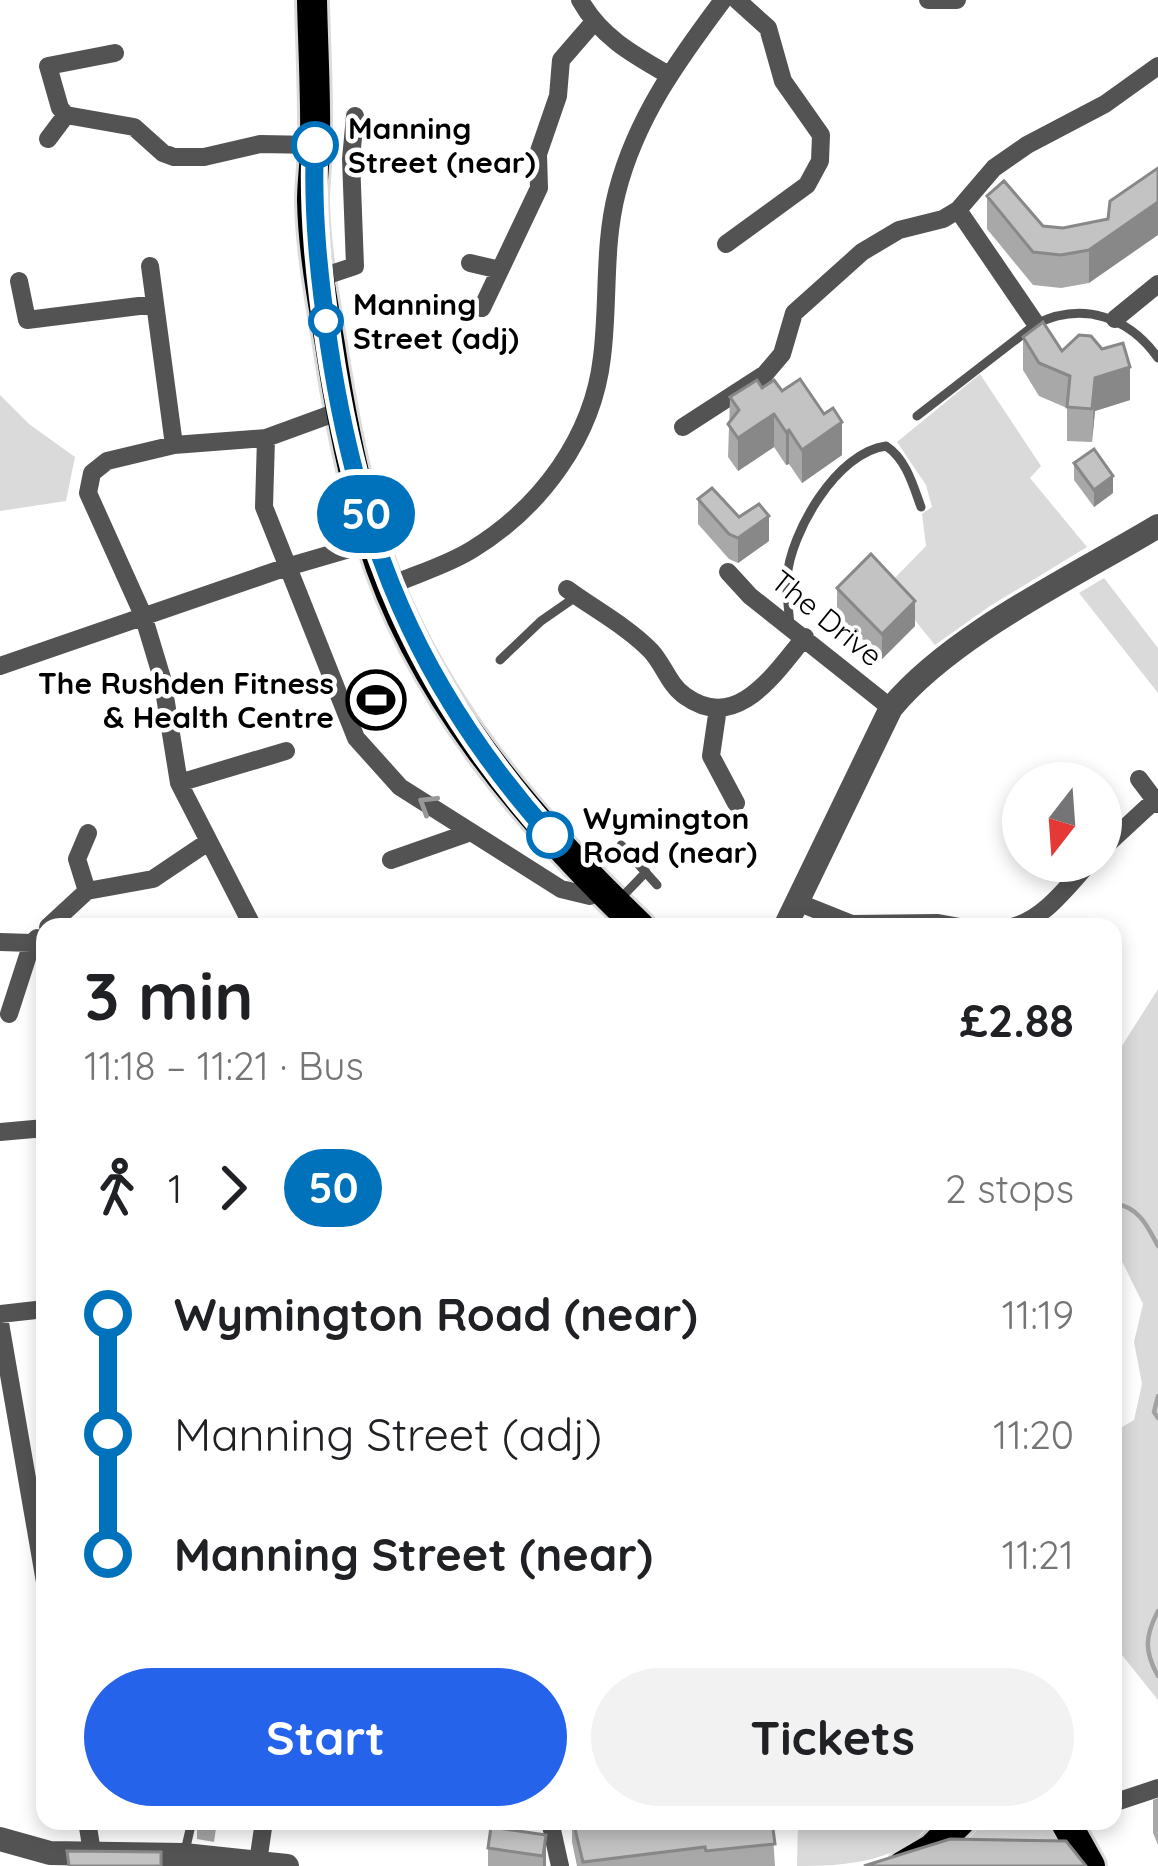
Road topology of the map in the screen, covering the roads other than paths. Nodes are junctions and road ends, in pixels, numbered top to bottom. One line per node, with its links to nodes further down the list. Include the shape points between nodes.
1 (312, 0): 14 (main road)
2 (580, 0): 7 (street)
3 (723, 0): 10 (street)
4 (736, 0): 17 (street, via 768,28 783,81 821,135 808,185)
5 (928, 0): 6 (street)
6 (957, 0)
7 (593, 23): 10 (street); 21 (street, via 561,60 538,154 549,189)
8 (115, 53): 11 (street, via 41,67)
9 (1158, 66): 16 (street, via 994,168)
10 (668, 74): 40 (street, via 617,191 602,363 559,472 471,551)
11 (67, 116): 13 (street); 14 (street, via 134,127 174,157)
12 (355, 116): 22 (street, via 356,266)
13 (47, 139)
14 (315, 145): 22 (main road)
15 (731, 210): 17 (street)
16 (958, 210): 28 (street); 32 (street, via 899,230 851,261 794,313 769,380)
17 (744, 229): 18 (street)
18 (726, 244)
19 (470, 263): 21 (street)
20 (150, 266): 25 (street)
21 (500, 270): 26 (street)
22 (320, 278): 30 (main road)
23 (20, 281): 25 (street, via 27,327)
24 (1158, 284): 27 (street)
25 (155, 304): 34 (street)
26 (482, 308)
27 (1115, 319): 28 (lane, via 1067,314); 29 (lane)
28 (1036, 324): 31 (lane)
29 (1158, 358)
30 (340, 411): 33 (street); 37 (main road)
31 (917, 416)
32 (683, 427)
33 (266, 438): 34 (street); 38 (street, via 263,507)
34 (174, 445): 42 (street, via 107,460 92,473 88,494)
35 (921, 507): 43 (lane, via 886,446 836,476 794,547 787,579)
36 (1158, 526): 47 (street, via 958,647)
37 (373, 542): 38 (street); 40 (main road)
38 (287, 567): 42 (street); 54 (street, one-way to 38, via 400,788 356,738)
39 (728, 572): 43 (street, The Drive)
40 (389, 586): 63 (main road, via 454,711 526,808)
41 (572, 592): 44 (lane); 46 (street, via 651,652 687,698)
42 (143, 615): 45 (street); 50 (street)
43 (797, 631): 46 (street, via 760,691); 47 (street, The Drive)
44 (500, 660)
45 (0, 666)
46 (718, 708): 51 (street, via 711,756)
47 (891, 708): 64 (street)
48 (286, 751): 50 (street)
49 (1139, 779): 52 (street)
50 (179, 783): 56 (street)
51 (736, 802)
52 (1157, 802): 55 (street)
53 (88, 832): 62 (street, via 77,859)
54 (471, 832): 58 (street); 63 (street, via 561,889)
55 (1122, 832)
56 (208, 842): 62 (street, via 152,879); 66 (street)
57 (621, 845): 59 (lane)
58 (391, 860)
59 (646, 872): 61 (lane); 63 (lane)
60 (1071, 882): 70 (street)
61 (657, 885)
62 (87, 891): 65 (street)
63 (607, 896): 67 (main road)
64 (797, 902): 68 (street); 69 (street)
65 (58, 918)
66 (248, 918)
67 (630, 918)
68 (789, 918)
69 (837, 918)
70 (1033, 918)
71 (36, 934): 72 (street)
72 (0, 942)
73 (36, 948): 74 (street)
74 (9, 1014)
75 (36, 1129): 76 (street)
76 (0, 1132)
77 (36, 1310): 78 (street)
78 (0, 1314)
79 (0, 1323): 80 (street)
80 (21, 1442): 81 (street); 82 (street)
81 (0, 1446)
82 (36, 1504)
83 (1158, 1788): 84 (street)
84 (1122, 1800)
85 (88, 1830): 92 (street)
86 (190, 1830): 93 (lane)
87 (263, 1830): 95 (street)
88 (552, 1830): 98 (street)
89 (951, 1830): 99 (main road)
90 (1070, 1830): 100 (main road)
91 (0, 1839): 94 (street)
92 (92, 1852): 93 (street); 94 (street)
93 (184, 1855): 96 (street)
94 (51, 1859)
95 (258, 1862): 96 (street); 97 (street)
96 (229, 1863)
97 (287, 1866)
98 (560, 1866)
99 (903, 1866)
100 (1090, 1866)

